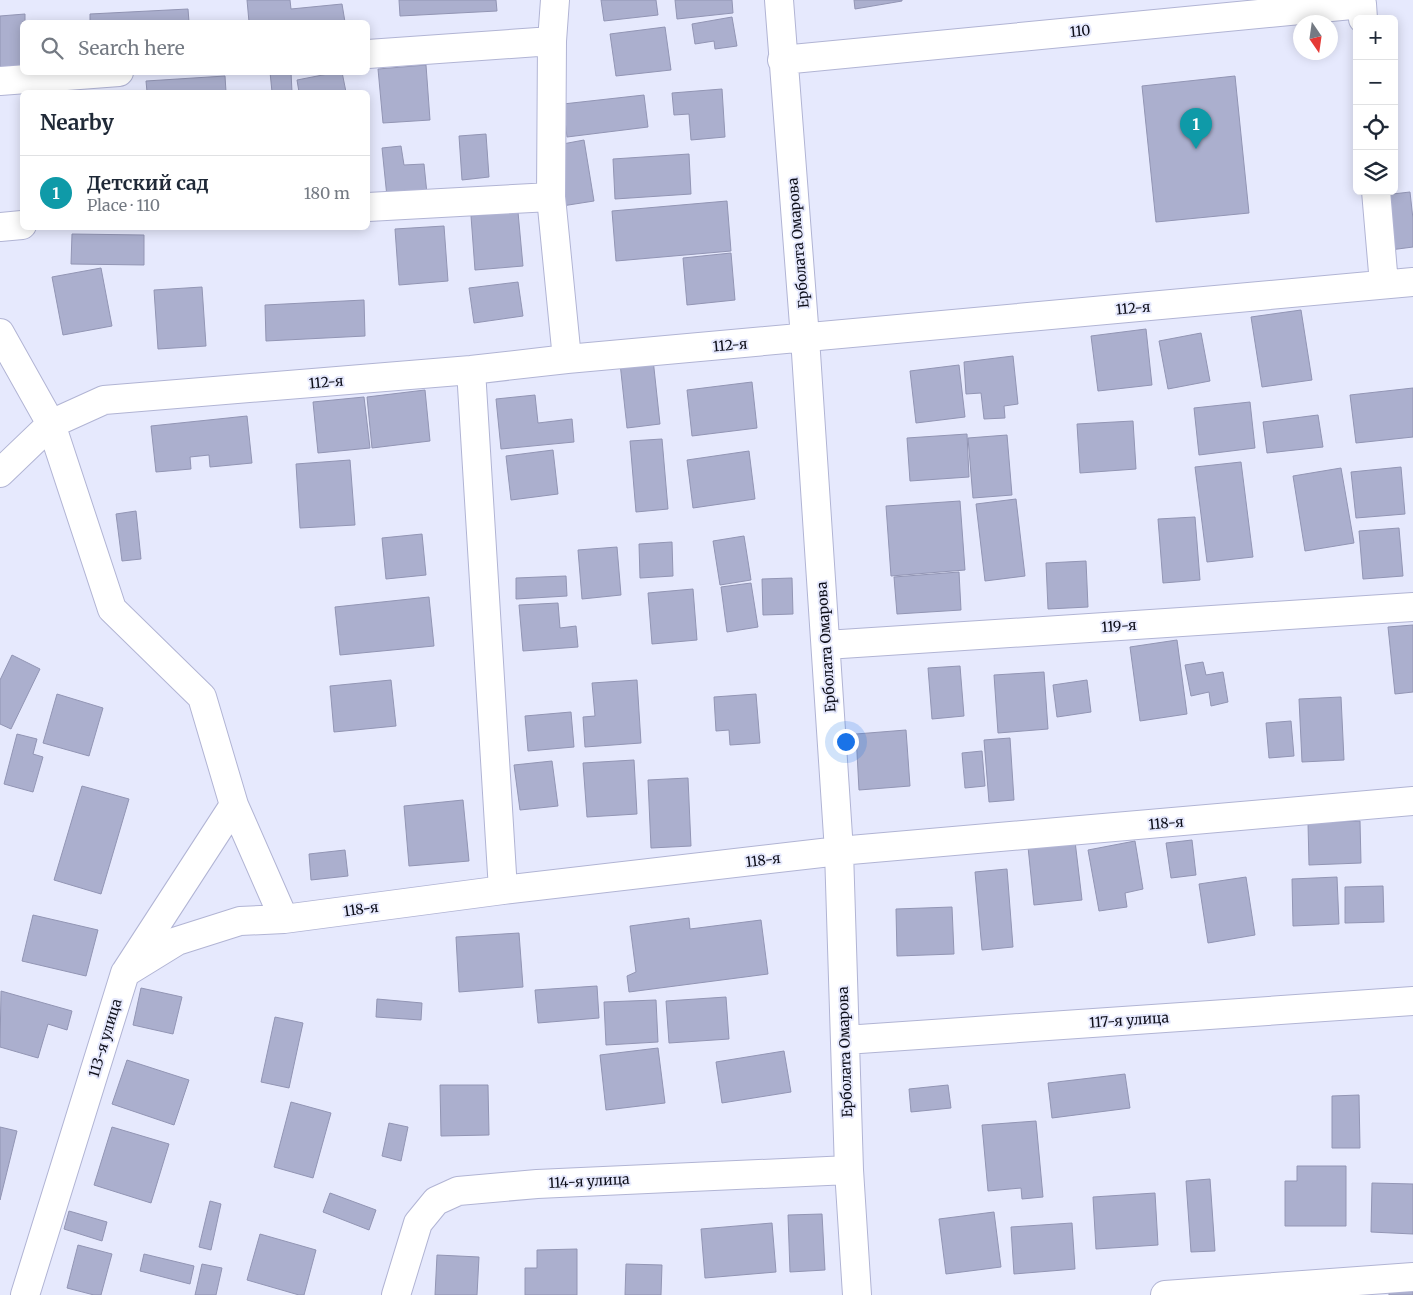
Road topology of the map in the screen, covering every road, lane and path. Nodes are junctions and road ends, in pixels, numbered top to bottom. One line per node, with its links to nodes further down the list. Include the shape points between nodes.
1 (555, 0): 4 (street)
2 (779, 0): 6 (street, Ерболата Омарова)
3 (1363, 15): 6 (street, 110, via 1362,4)
4 (552, 41): 5 (street); 10 (street)
5 (370, 54)
6 (782, 60): 17 (street, Ерболата Омарова)
7 (79, 75): 8 (street)
8 (0, 81)
9 (1376, 195): 15 (street)
10 (551, 197): 11 (street); 18 (street)
11 (370, 207)
12 (20, 225): 13 (street)
13 (0, 227)
14 (1413, 282): 15 (street, 112-я)
15 (1384, 284): 17 (street, 112-я)
16 (0, 333): 20 (street)
17 (805, 338): 18 (street, 112-я); 23 (street, Ерболата Омарова)
18 (567, 359): 19 (street, 112-я)
19 (471, 370): 20 (street, 112-я, via 104,400); 27 (street)
20 (51, 424): 21 (street, 112-я); 25 (street, via 112,609 202,697)
21 (0, 473)
22 (1413, 607): 23 (street, 119-я)
23 (826, 645): 26 (street, Ерболата Омарова)
24 (1413, 801): 26 (street, 118-я)
25 (234, 805): 28 (street); 29 (street, 113-я улица)
26 (839, 851): 27 (street, 118-я); 31 (street, Ерболата Омарова)
27 (503, 890): 28 (street, 118-я)
28 (284, 919): 29 (street, 118-я, via 240,921 177,941)
29 (125, 973): 34 (street, 113-я улица)
30 (1413, 1001): 31 (street, 117-я улица)
31 (845, 1040): 32 (street, Ерболата Омарова)
32 (849, 1170): 35 (street, 114-я улица, via 537,1184 458,1191 436,1201 418,1223); 36 (street, Ерболата Омарова)
33 (1413, 1277): 37 (street)
34 (25, 1295)
35 (396, 1295)
36 (857, 1295)
37 (1165, 1295)

